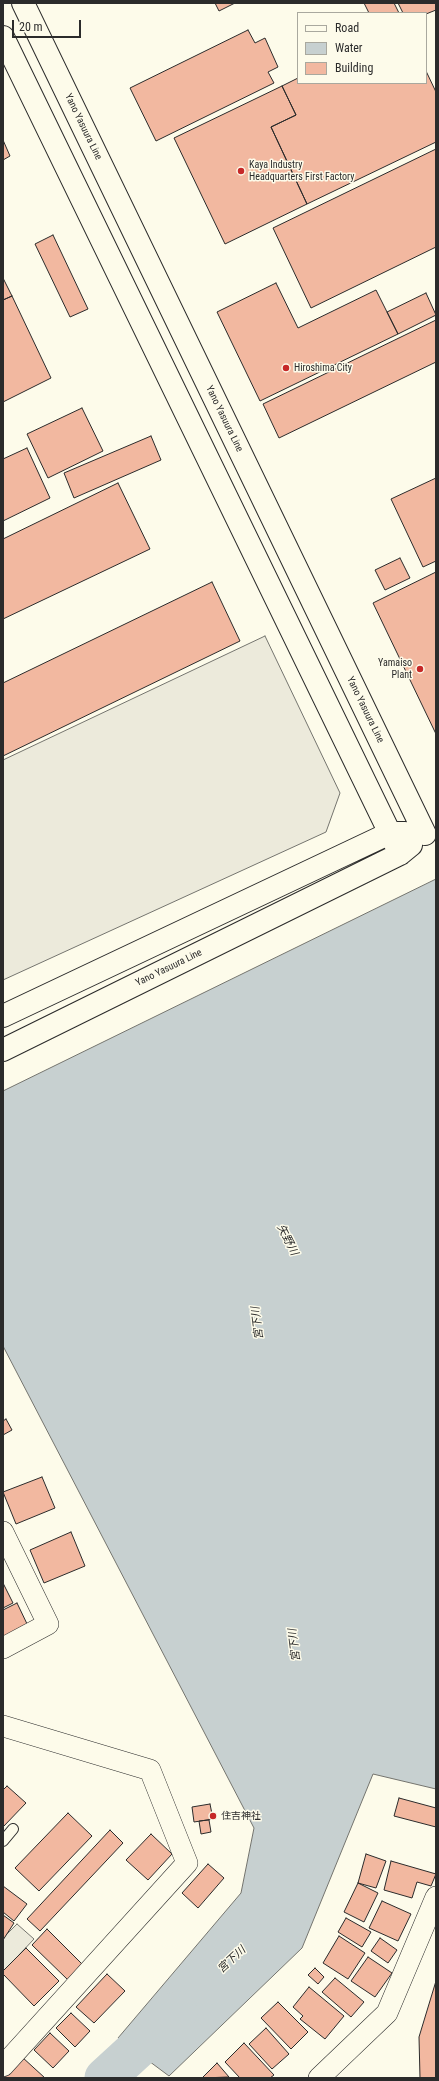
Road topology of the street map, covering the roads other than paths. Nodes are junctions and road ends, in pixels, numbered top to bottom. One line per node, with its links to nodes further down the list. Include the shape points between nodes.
1 (23, 3): 4 (main road, Yano Yasuura Line)
2 (3, 36): 3 (main road)
3 (390, 832): 4 (main road); 5 (main road); 6 (main road)
4 (425, 834): 5 (main road, Yano Yasuura Line)
5 (400, 854): 7 (main road, Yano Yasuura Line)
6 (3, 1016)
7 (3, 1050)
8 (3, 1532): 9 (street, via 48,1624)
9 (3, 1648)
10 (3, 1726): 14 (street, via 150,1770 187,1863)
11 (13, 1829): 12 (lane)
12 (3, 1840)
13 (436, 1897): 15 (street, via 387,2013)
14 (3, 2066)
15 (320, 2078)

